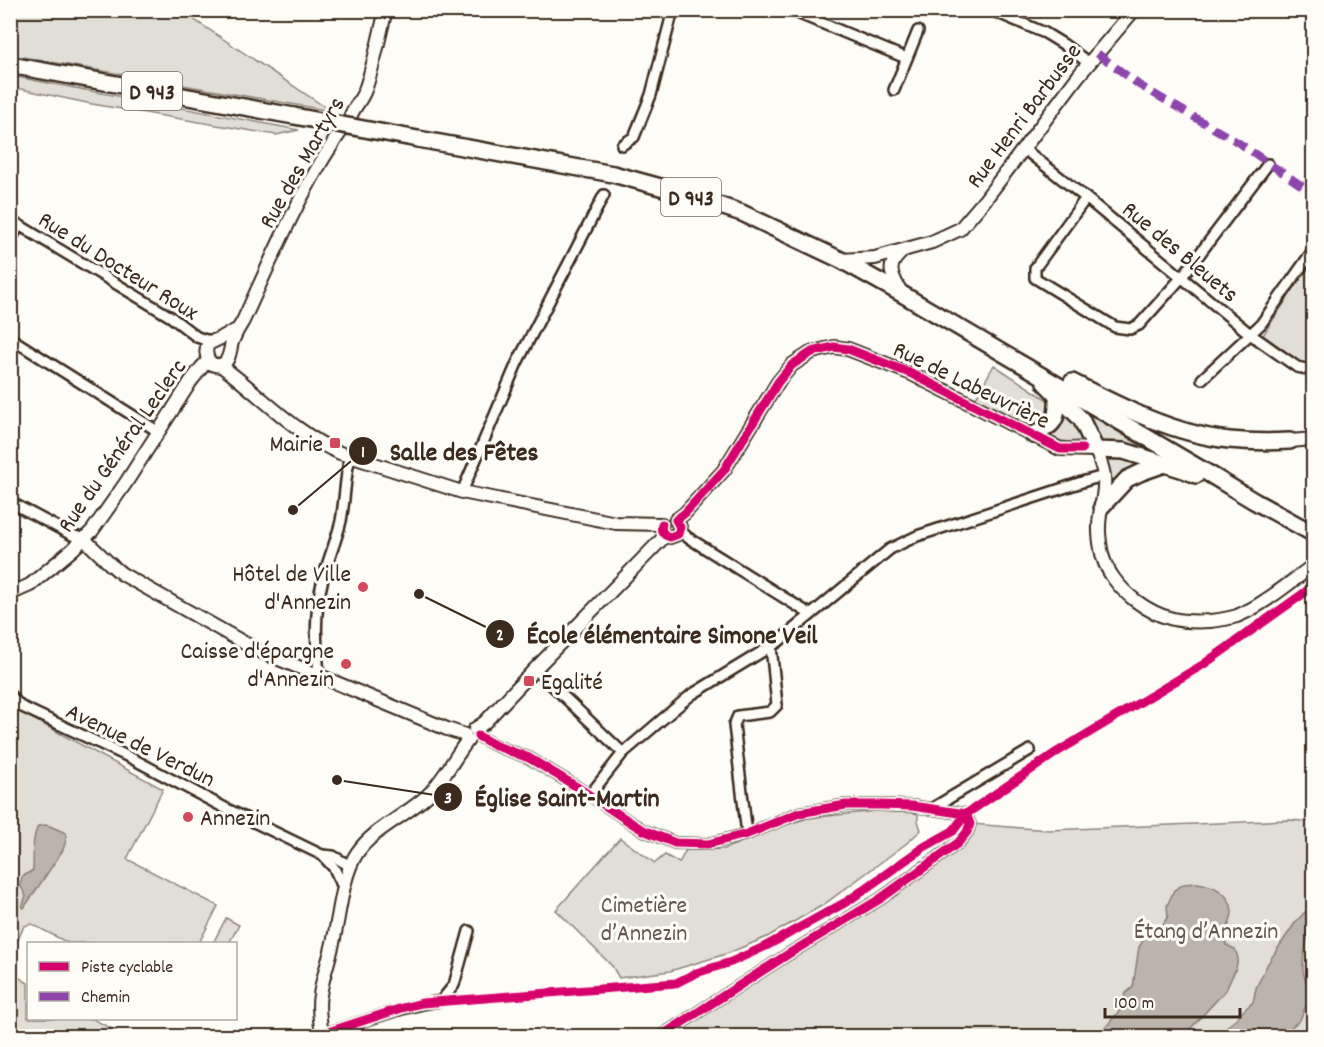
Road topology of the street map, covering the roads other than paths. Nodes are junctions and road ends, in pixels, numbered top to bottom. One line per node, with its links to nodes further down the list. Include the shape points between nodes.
1 (386, 10): 22 (street, Rue des Martyrs, via 365,91 323,158)
2 (673, 10): 11 (street, via 651,95 634,137)
3 (790, 10): 7 (street)
4 (991, 10): 8 (street, via 1045,33)
5 (1134, 10): 8 (street, Rue Henri Barbusse)
6 (918, 31): 7 (street)
7 (906, 58): 10 (street)
8 (1089, 63): 12 (street, Rue Henri Barbusse)
9 (10, 65): 19 (main road, D 943, bridge, via 613,174 742,213)
10 (894, 90)
11 (622, 145)
12 (1024, 149): 15 (street, Rue des Bleuets); 18 (street, Rue Henri Barbusse, via 960,229)
13 (1268, 164): 20 (street)
14 (604, 195): 42 (street, via 517,363)
15 (1086, 198): 20 (street, Rue des Bleuets); 20 (street, via 1035,268 1035,278 1115,327 1130,329 1139,325)
16 (10, 242): 25 (street, Rue du Docteur Roux, via 19,225 171,317)
17 (1314, 249): 23 (street)
18 (903, 250): 19 (street, Rue Henri Barbusse); 21 (street, via 891,263 892,276)
19 (841, 260): 21 (main road, D 943)
20 (1182, 277): 23 (street, Rue des Bleuets)
21 (902, 294): 30 (main road, D 943)
22 (237, 330): 26 (street); 27 (street)
23 (1250, 334): 29 (street, Rue des Bleuets, via 1297,367); 32 (street)
24 (10, 338): 34 (street)
25 (197, 338): 26 (street, Rue du Docteur Roux); 28 (street, Rue du Docteur Roux)
26 (216, 340): 27 (street, via 226,343); 28 (street, via 208,344)
27 (230, 352): 28 (street, via 225,363); 31 (street)
28 (211, 359): 31 (street); 34 (street, Rue du Général Leclerc, via 191,381)
29 (1314, 368)
30 (1032, 370): 33 (main road); 37 (main road, via 1047,370 1128,410 1198,434 1229,440); 43 (main road, D 943)
31 (239, 378): 39 (street, via 302,431 330,449)
32 (1202, 379)
33 (1057, 396): 35 (main road, via 1057,412 1051,425); 38 (main road, via 1081,419)
34 (159, 432): 49 (street, Rue du Général Leclerc)
35 (1033, 435): 38 (street, Rue de Labeuvrière, via 1060,449); 46 (street, Rue de Labeuvrière, via 912,374 848,349 834,347 812,352 792,365 778,382 724,470)
36 (1314, 439): 37 (street)
37 (1290, 441)
38 (1096, 450): 40 (main road, via 1124,451); 41 (street)
39 (350, 456): 42 (street); 55 (street, via 341,519 316,614)
40 (1165, 464): 43 (main road); 45 (main road, via 1128,479)
41 (1104, 476): 45 (street); 52 (street, via 917,536 890,549)
42 (462, 492): 47 (street)
43 (1254, 501): 48 (main road, D 943)
44 (10, 502): 49 (street)
45 (1102, 506): 50 (street, via 1098,530 1108,570 1140,604 1157,615 1178,621 1235,616)
46 (678, 525): 47 (street, via 673,518 667,519); 52 (street, via 687,537)
47 (664, 530): 54 (street)
48 (1314, 534)
49 (84, 539): 51 (street, Rue du Général Leclerc, via 30,585); 55 (street, via 123,574 255,649)
50 (1314, 565)
51 (10, 594)
52 (810, 614): 53 (street)
53 (771, 646): 59 (street, via 691,695); 62 (street, via 777,705 770,712 738,716 734,725)
54 (535, 669): 57 (street); 59 (street)
55 (319, 674): 57 (street, via 447,729)
56 (10, 695): 63 (street, Avenue de Verdun, via 20,706)
57 (472, 735): 60 (street, via 529,758); 64 (street, via 429,794 366,842)
58 (1030, 750): 61 (street)
59 (623, 753): 60 (street)
60 (589, 796): 62 (street, via 643,830 675,843 708,844)
61 (931, 809): 62 (street, via 846,805 799,813); 67 (street, via 966,814 970,824 958,843 880,899)
62 (747, 834)
63 (322, 855): 64 (street, Avenue de Verdun, via 333,856); 64 (street, Avenue de Verdun, via 341,883)
64 (348, 875): 66 (street, via 319,996)
65 (469, 931): 66 (street, via 454,985 441,1001 402,1008)
66 (322, 1035)
67 (661, 1036)

